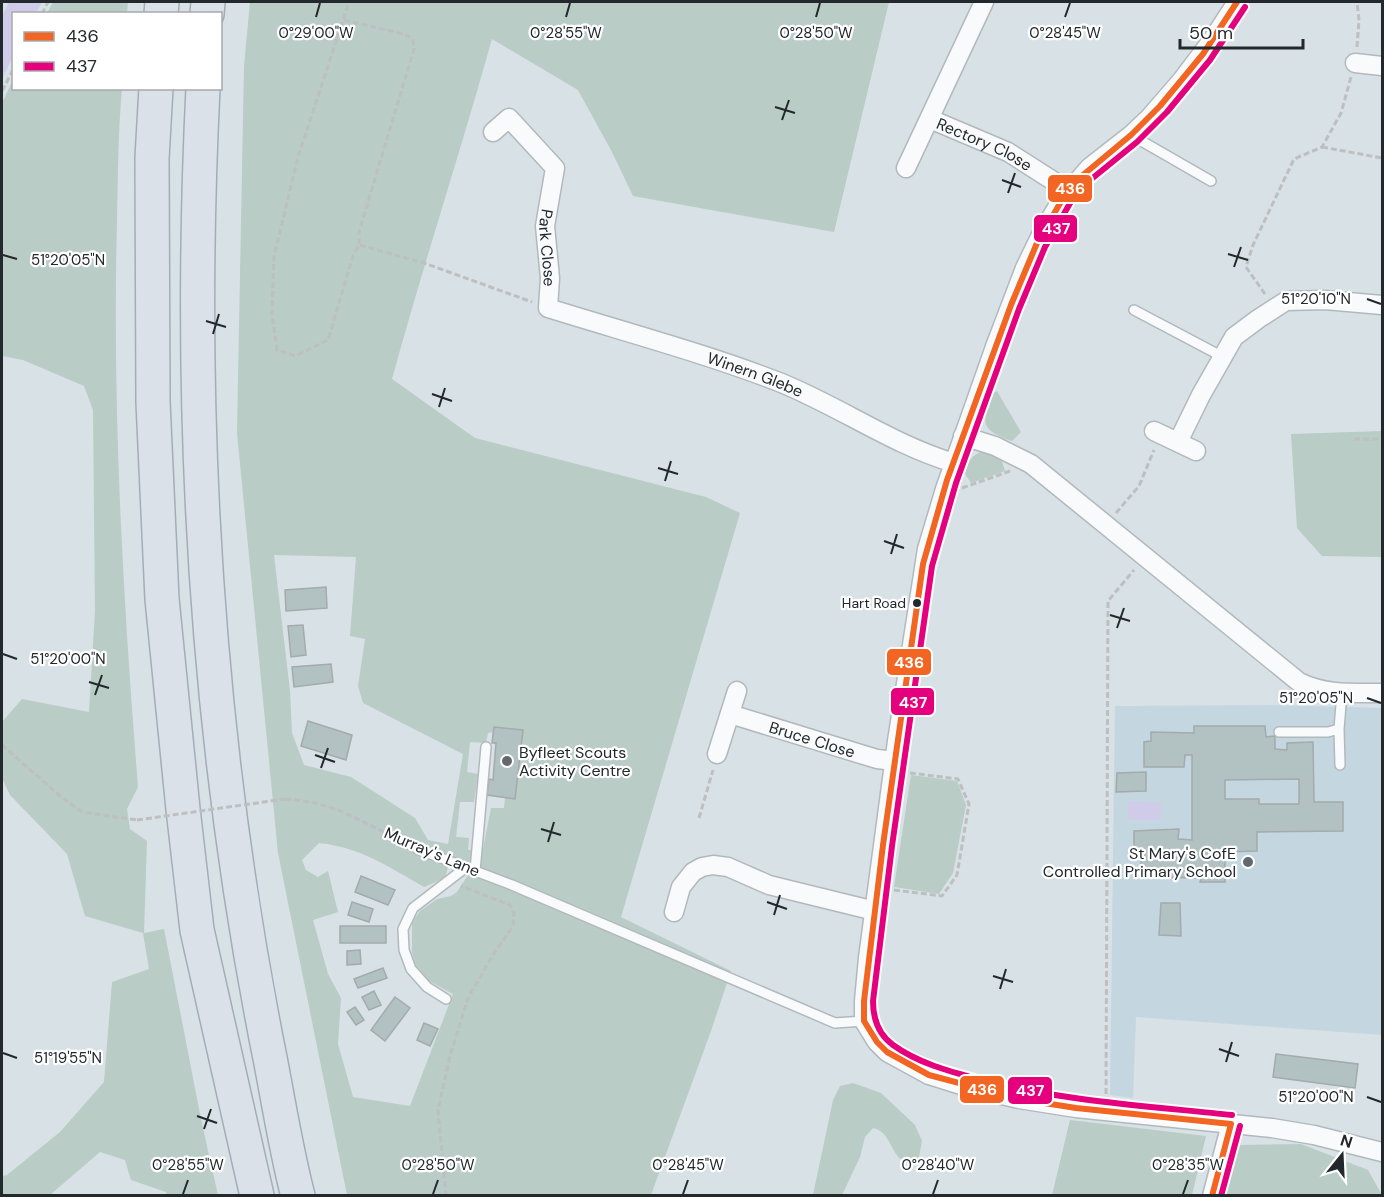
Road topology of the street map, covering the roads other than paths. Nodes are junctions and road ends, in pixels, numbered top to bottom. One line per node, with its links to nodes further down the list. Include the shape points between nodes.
1 (984, 2): 7 (street, Rectory Close)
2 (1237, 2): 9 (street, via 1182,80)
3 (1355, 63): 4 (street)
4 (1383, 66)
5 (156, 90): 39 (highway, via 152,158 153,390 162,600 197,930)
6 (203, 90): 40 (highway, via 198,400 208,601 229,811 252,968)
7 (930, 119): 10 (street, Rectory Close); 12 (street, Rectory Close, via 1008,152)
8 (493, 132): 14 (street, Park Close, via 514,114 555,168 545,226 550,278)
9 (1131, 135): 11 (lane); 12 (street, via 1090,167)
10 (906, 168)
11 (1212, 181)
12 (1069, 191): 17 (street, via 1041,233 1025,268)
13 (1383, 305): 16 (street, via 1286,301 1234,337)
14 (548, 308): 19 (street, Winern Glebe, via 781,383 904,444)
15 (1134, 310): 16 (lane)
16 (1223, 357): 18 (street, via 1201,395 1164,436)
17 (963, 436): 19 (street); 21 (street, via 1031,464 1299,682 1328,692)
18 (1196, 451)
19 (954, 463): 29 (street, via 927,549)
20 (737, 691): 23 (street)
21 (1342, 692): 22 (street); 24 (lane)
22 (1383, 693)
23 (730, 714): 27 (street); 29 (street, Bruce Close)
24 (1339, 729): 25 (lane); 28 (lane)
25 (1279, 732)
26 (486, 747): 32 (lane)
27 (717, 754)
28 (1340, 765)
29 (894, 766): 33 (street)
30 (402, 840): 31 (lane, Murray's Lane)
31 (465, 867): 32 (lane, Murray's Lane); 35 (lane, via 413,908 403,929 404,950 411,969 427,987)
32 (475, 872): 36 (lane, Murray's Lane, via 835,1023)
33 (875, 911): 34 (street, via 769,885 728,867 713,865 693,872 681,886); 36 (street)
34 (675, 912)
35 (446, 999)
36 (864, 1021): 37 (street, via 887,1052 929,1075 1018,1099)
37 (1231, 1124): 38 (street, via 1314,1135); 41 (street)
38 (1383, 1152)
39 (257, 1196)
40 (298, 1196)
41 (1212, 1196)

